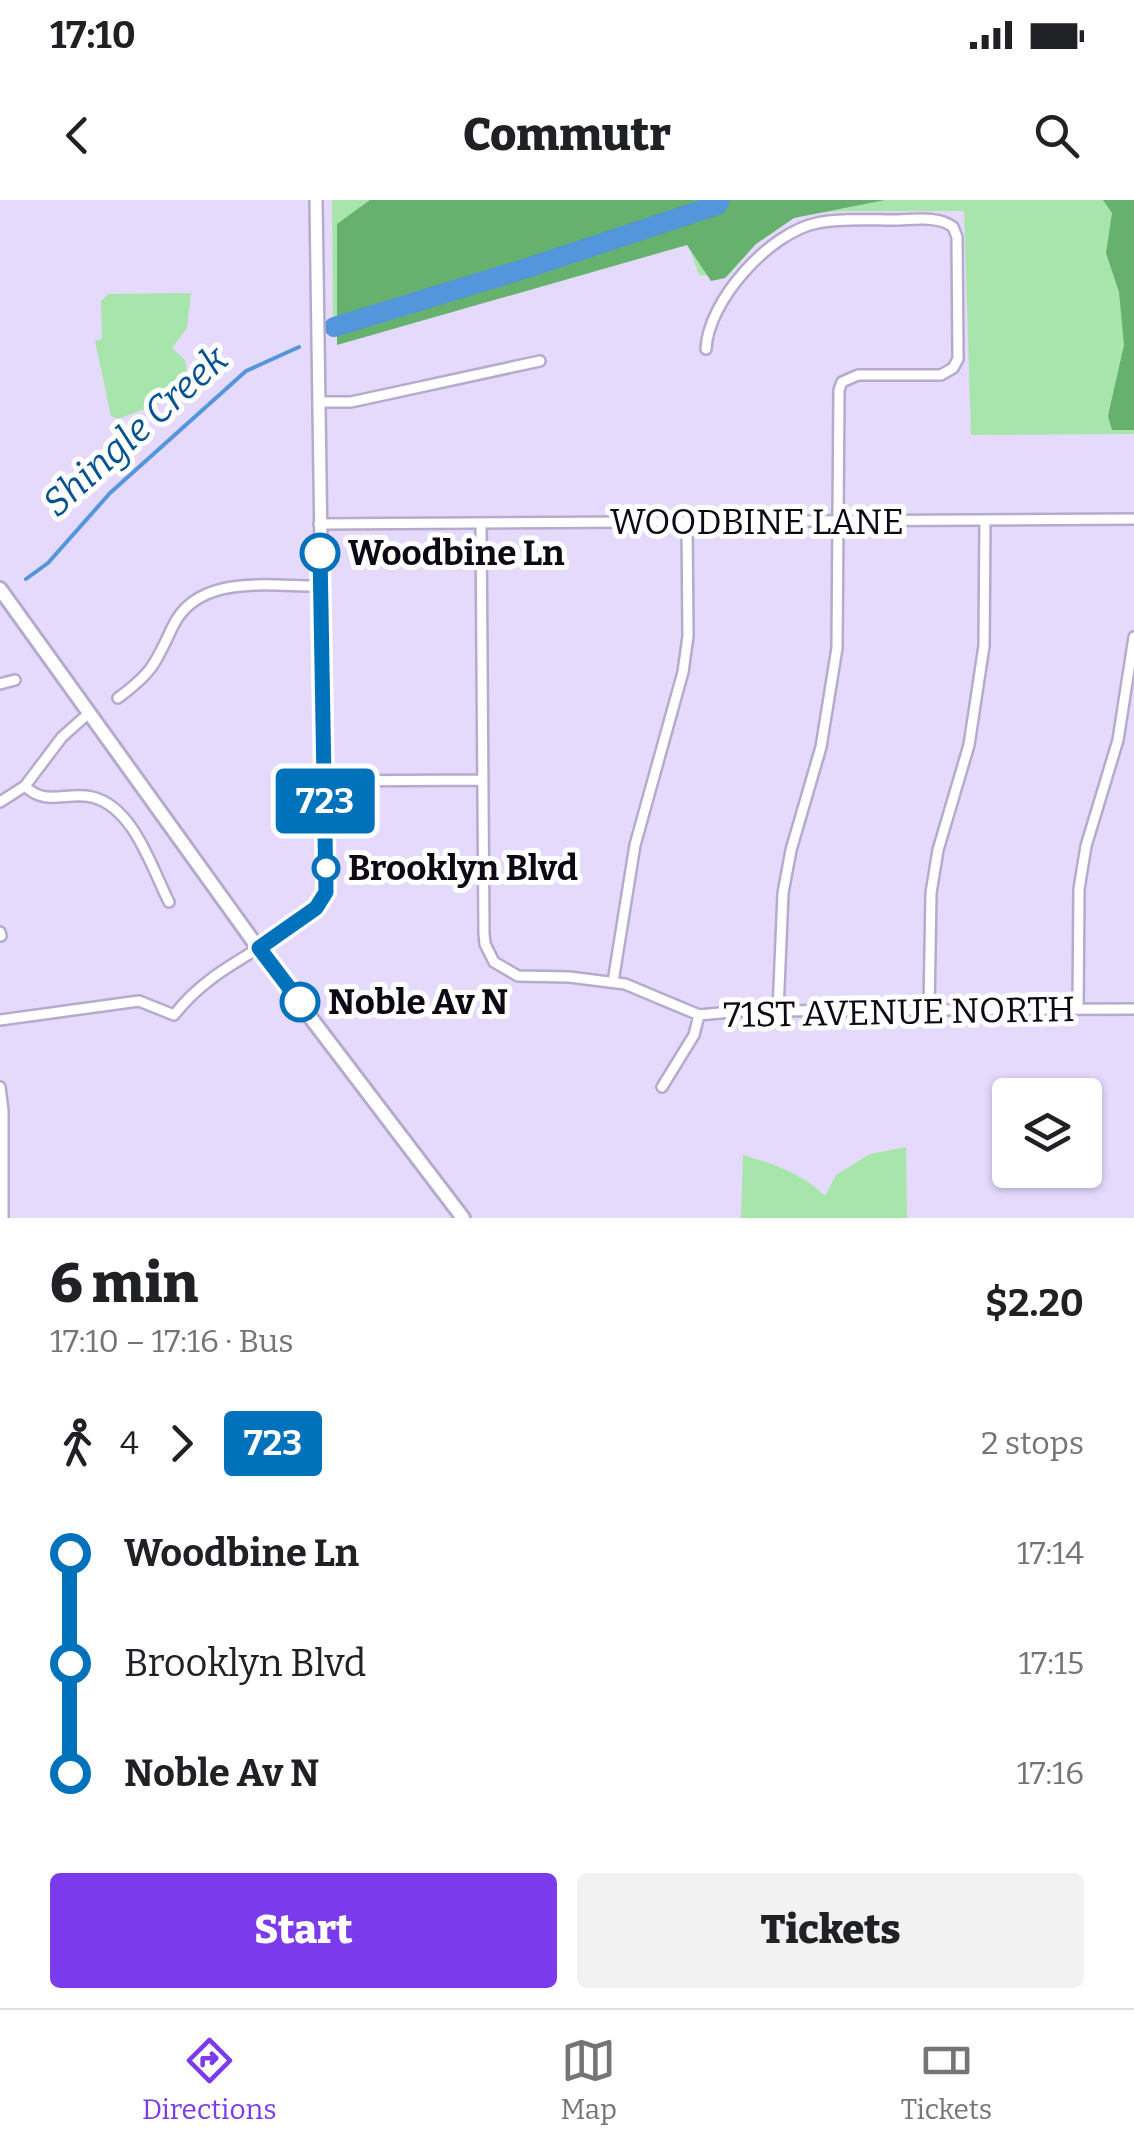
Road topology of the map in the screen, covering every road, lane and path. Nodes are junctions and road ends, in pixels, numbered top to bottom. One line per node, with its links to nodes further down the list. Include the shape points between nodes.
1 (316, 200): 4 (street)
2 (706, 349): 7 (street, via 707,329 730,290 777,240 796,230 835,221 946,221 954,227 954,368 842,382)
3 (540, 362): 4 (street, via 368,399)
4 (318, 402): 9 (street)
5 (1134, 519): 6 (street, WOODBINE LANE)
6 (985, 520): 7 (street, WOODBINE LANE); 26 (street, via 982,663 969,745 931,893)
7 (836, 521): 8 (street, WOODBINE LANE); 28 (street, via 837,648 822,747 783,893)
8 (687, 523): 10 (street, WOODBINE LANE); 24 (street, via 683,672 635,845)
9 (320, 524): 10 (street, WOODBINE LANE); 11 (street)
10 (481, 524): 18 (street)
11 (321, 586): 16 (street, via 223,588 194,600 149,674); 19 (street)
12 (0, 589): 17 (main road)
13 (1134, 637): 25 (street, via 1118,740 1079,889)
14 (15, 680): 15 (street)
15 (0, 684)
16 (118, 698)
17 (89, 713): 20 (street); 23 (main road)
18 (481, 780): 19 (street); 24 (street, 71ST AVENUE NORTH, via 484,934 494,962 518,976)
19 (324, 782): 23 (street, via 323,899)
20 (25, 786): 21 (street); 22 (street, via 40,798 91,797 122,816)
21 (0, 802)
22 (169, 902)
23 (259, 948): 30 (street, via 192,992 174,1015 139,1002); 34 (main road)
24 (613, 982): 29 (street, 71ST AVENUE NORTH)
25 (1078, 1008): 26 (street, 71ST AVENUE NORTH); 27 (street, 71ST AVENUE NORTH)
26 (929, 1009): 28 (street, 71ST AVENUE NORTH)
27 (1134, 1009)
28 (778, 1011): 29 (street, 71ST AVENUE NORTH)
29 (699, 1015): 32 (street)
30 (0, 1020)
31 (0, 1087): 33 (street)
32 (662, 1087)
33 (3, 1218)
34 (463, 1218)

